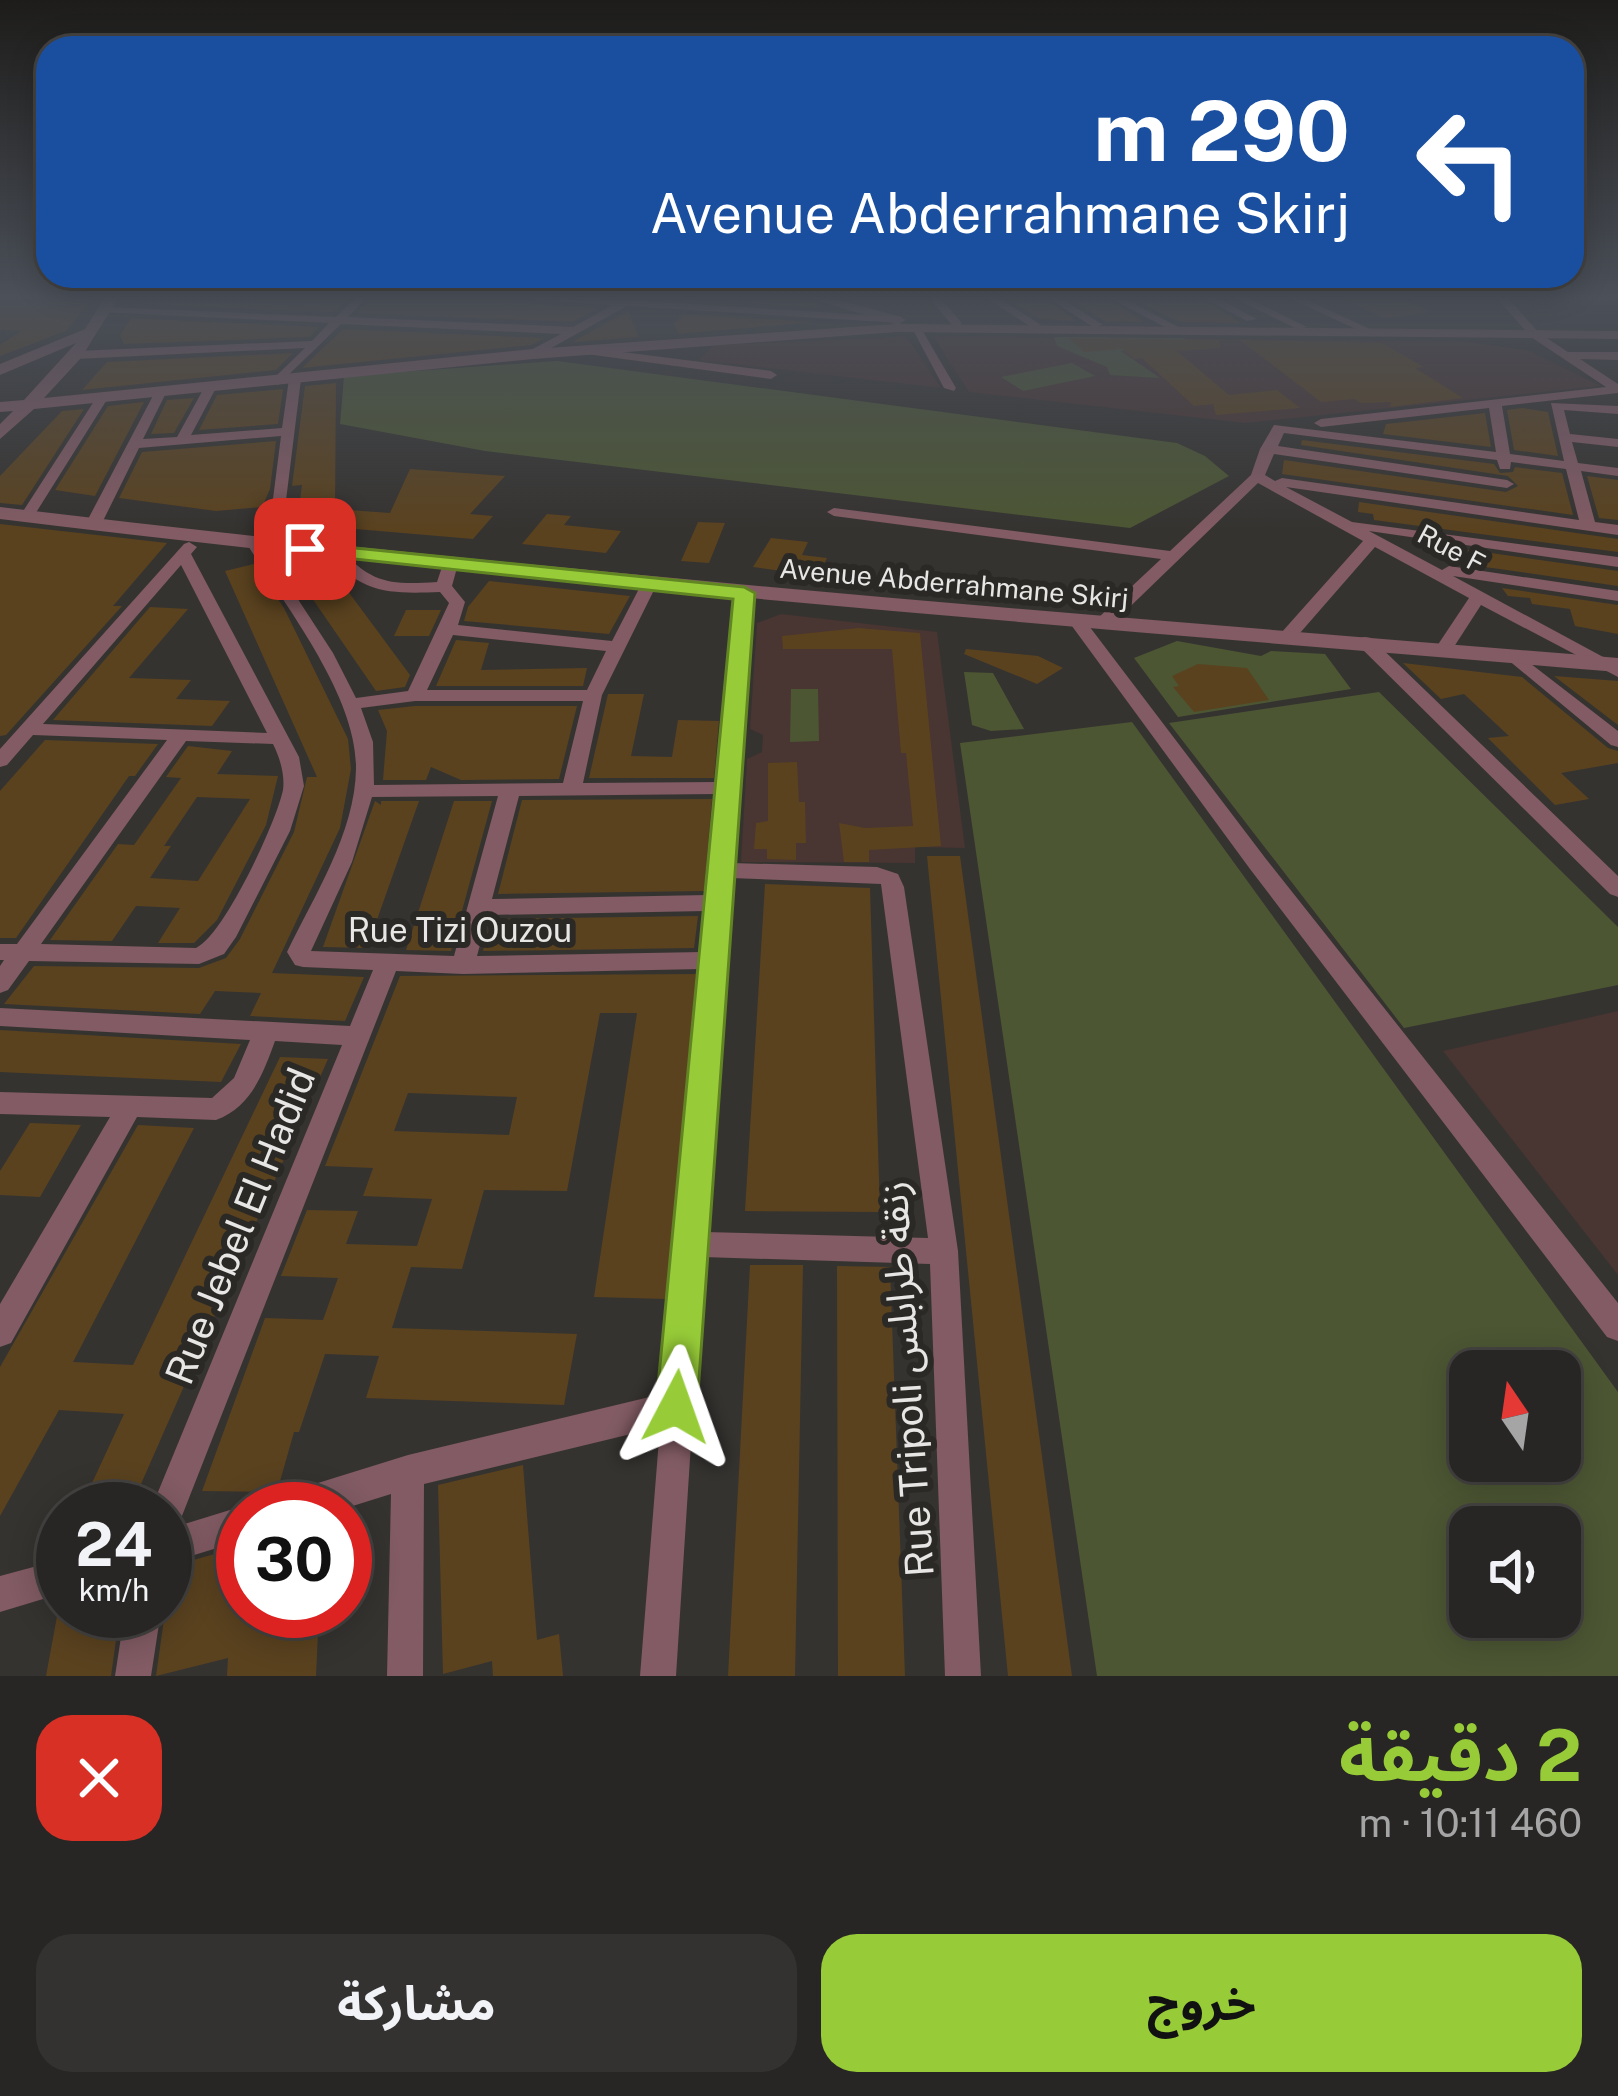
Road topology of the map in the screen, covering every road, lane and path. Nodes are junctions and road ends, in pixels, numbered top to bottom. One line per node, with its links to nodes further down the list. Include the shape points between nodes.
1 (59, 375): 12 (street)
2 (290, 375): 5 (street)
3 (332, 375): 5 (street)
4 (941, 375): 7 (street)
5 (287, 380): 6 (street); 17 (street)
6 (210, 388): 9 (street); 20 (street)
7 (950, 388)
8 (1618, 389): 11 (street)
9 (160, 393): 10 (street); 22 (street)
10 (102, 398): 12 (street); 32 (street)
11 (1503, 401): 13 (street); 16 (street); 24 (street)
12 (33, 404): 14 (street); 18 (street)
13 (1556, 406): 15 (street); 19 (street)
14 (0, 407)
15 (1618, 410)
16 (1286, 427): 23 (street); 24 (street)
17 (287, 432): 20 (street); 38 (street)
18 (0, 434)
19 (1564, 437): 21 (street); 25 (street)
20 (182, 440): 22 (street)
21 (1618, 443)
22 (133, 444): 33 (street)
23 (1267, 449): 27 (street); 28 (street)
24 (1504, 456): 25 (street); 28 (street)
25 (1569, 465): 26 (street); 35 (street)
26 (1618, 472)
27 (1260, 478): 31 (street); 34 (street, Rue F); 42 (street)
28 (1507, 484): 31 (street)
29 (834, 512): 42 (street)
30 (0, 513): 32 (street, Avenue Abderrahmane Skirj)
31 (1516, 515): 35 (street); 40 (street)
32 (27, 516): 33 (street, Avenue Abderrahmane Skirj)
33 (94, 523): 39 (street, Avenue Abderrahmane Skirj)
34 (1343, 523): 37 (street, Rue F); 40 (street)
35 (1588, 526): 36 (street)
36 (1618, 530)
37 (1373, 539): 46 (street, Rue F); 57 (street)
38 (265, 545): 39 (street, Avenue Abderrahmane Skirj); 41 (street, Avenue Abderrahmane Skirj); 65 (street, Rue Tizi Ouzou)
39 (190, 546): 66 (street); 68 (street)
40 (1526, 548): 43 (street); 47 (street)
41 (334, 552): 45 (street, Avenue Abderrahmane Skirj); 49 (street, via 357,579 377,586)
42 (1170, 556): 55 (street)
43 (1574, 556): 44 (street); 50 (street)
44 (1618, 562)
45 (450, 564): 48 (street, Avenue Abderrahmane Skirj); 49 (street)
46 (1431, 568): 47 (street); 52 (street, Rue F)
47 (1530, 583): 50 (street)
48 (649, 584): 51 (street, Avenue Abderrahmane Skirj); 59 (street)
49 (444, 587): 56 (street, via 457,602)
50 (1579, 591): 53 (street)
51 (744, 593): 54 (street, Avenue Abderrahmane Skirj); 71 (street)
52 (1479, 595): 60 (street); 62 (street, Rue F)
53 (1618, 596)
54 (1077, 622): 55 (street, Avenue Abderrahmane Skirj); 91 (street)
55 (1103, 623): 57 (street, Avenue Abderrahmane Skirj)
56 (449, 629): 59 (street); 64 (street)
57 (1286, 637): 58 (street, Avenue Abderrahmane Skirj)
58 (1365, 642): 60 (street, Avenue Abderrahmane Skirj); 76 (street)
59 (616, 647): 63 (street)
60 (1444, 649): 61 (street, Avenue Abderrahmane Skirj)
61 (1513, 655): 62 (street, Avenue Abderrahmane Skirj); 69 (street)
62 (1611, 666)
63 (593, 695): 64 (street); 73 (street)
64 (415, 696): 65 (street)
65 (352, 704): 72 (street, Rue Tizi Ouzou, via 365,750)
66 (27, 729): 67 (street); 70 (street)
67 (179, 737): 68 (street); 79 (street)
68 (281, 739): 79 (street, via 293,771 292,804 215,948 177,958)
69 (1618, 741)
70 (3, 754)
71 (728, 788): 73 (street); 75 (street)
72 (364, 790): 74 (street); 81 (street, Rue Tizi Ouzou, via 299,956)
73 (571, 790): 74 (street)
74 (509, 791): 78 (street)
75 (723, 870): 77 (street); 90 (street, Rue Tripoli زنقة طرابلس, via 890,879)
76 (1618, 889)
77 (720, 903): 78 (street); 80 (street)
78 (479, 907): 82 (street)
79 (11, 952): 83 (street)
80 (716, 960): 82 (street, Rue Tizi Ouzou); 89 (street)
81 (387, 964): 82 (street, Rue Tizi Ouzou); 86 (street, Rue Jebel El Hadid)
82 (464, 965)
83 (0, 985)
84 (0, 1017): 85 (street)
85 (266, 1030): 86 (street); 88 (street, via 244,1085 216,1109)
86 (358, 1036): 95 (street, Rue Jebel El Hadid)
87 (0, 1103): 88 (street)
88 (128, 1109): 92 (street)
89 (688, 1244): 90 (street); 93 (street)
90 (944, 1251): 103 (street, Rue Tripoli زنقة طرابلس)
91 (1618, 1327)
92 (0, 1333)
93 (676, 1407): 94 (street); 102 (street)
94 (408, 1472): 96 (street); 101 (street)
95 (179, 1482)
96 (372, 1483)
97 (36, 1584): 98 (street)
98 (0, 1594)
99 (139, 1638): 100 (street)
100 (134, 1676)
101 (404, 1676)
102 (658, 1676)
103 (963, 1676)

